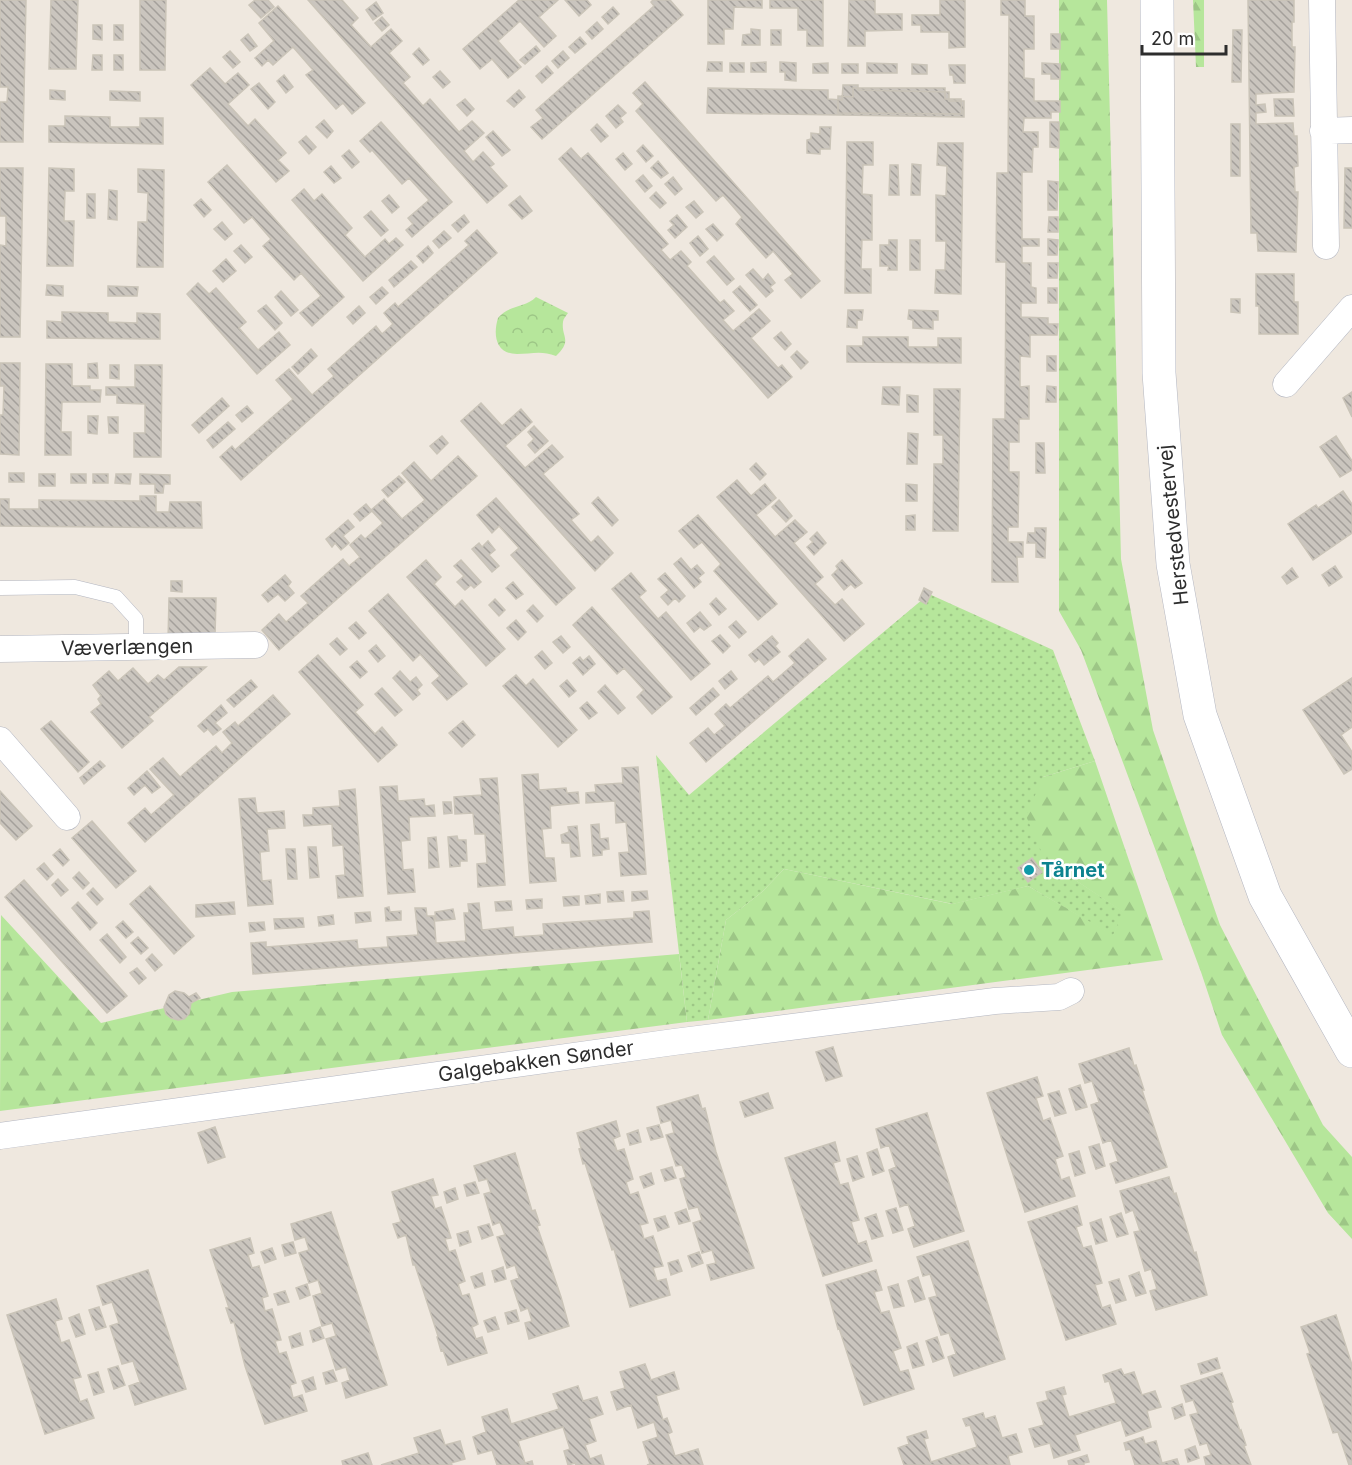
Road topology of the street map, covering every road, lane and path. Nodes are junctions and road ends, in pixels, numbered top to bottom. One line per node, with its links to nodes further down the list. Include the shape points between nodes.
1 (1156, 0): 15 (street, Herstedvestervej, via 1159,373 1173,564 1200,715 1265,896)
2 (1322, 0): 4 (street)
3 (1352, 130): 4 (street)
4 (1323, 131): 5 (street)
5 (1326, 246)
6 (1352, 308): 7 (street)
7 (1286, 384)
8 (0, 588): 10 (lane, via 75,588 116,597 136,619)
9 (255, 645): 10 (street, Væverlængen)
10 (136, 647): 11 (street, Væverlængen)
11 (0, 649)
12 (0, 740): 13 (street)
13 (67, 817)
14 (1071, 991): 16 (street, Galgebakken Sønder, via 1059,997 995,1001 674,1042)
15 (1352, 1051)
16 (0, 1136)

